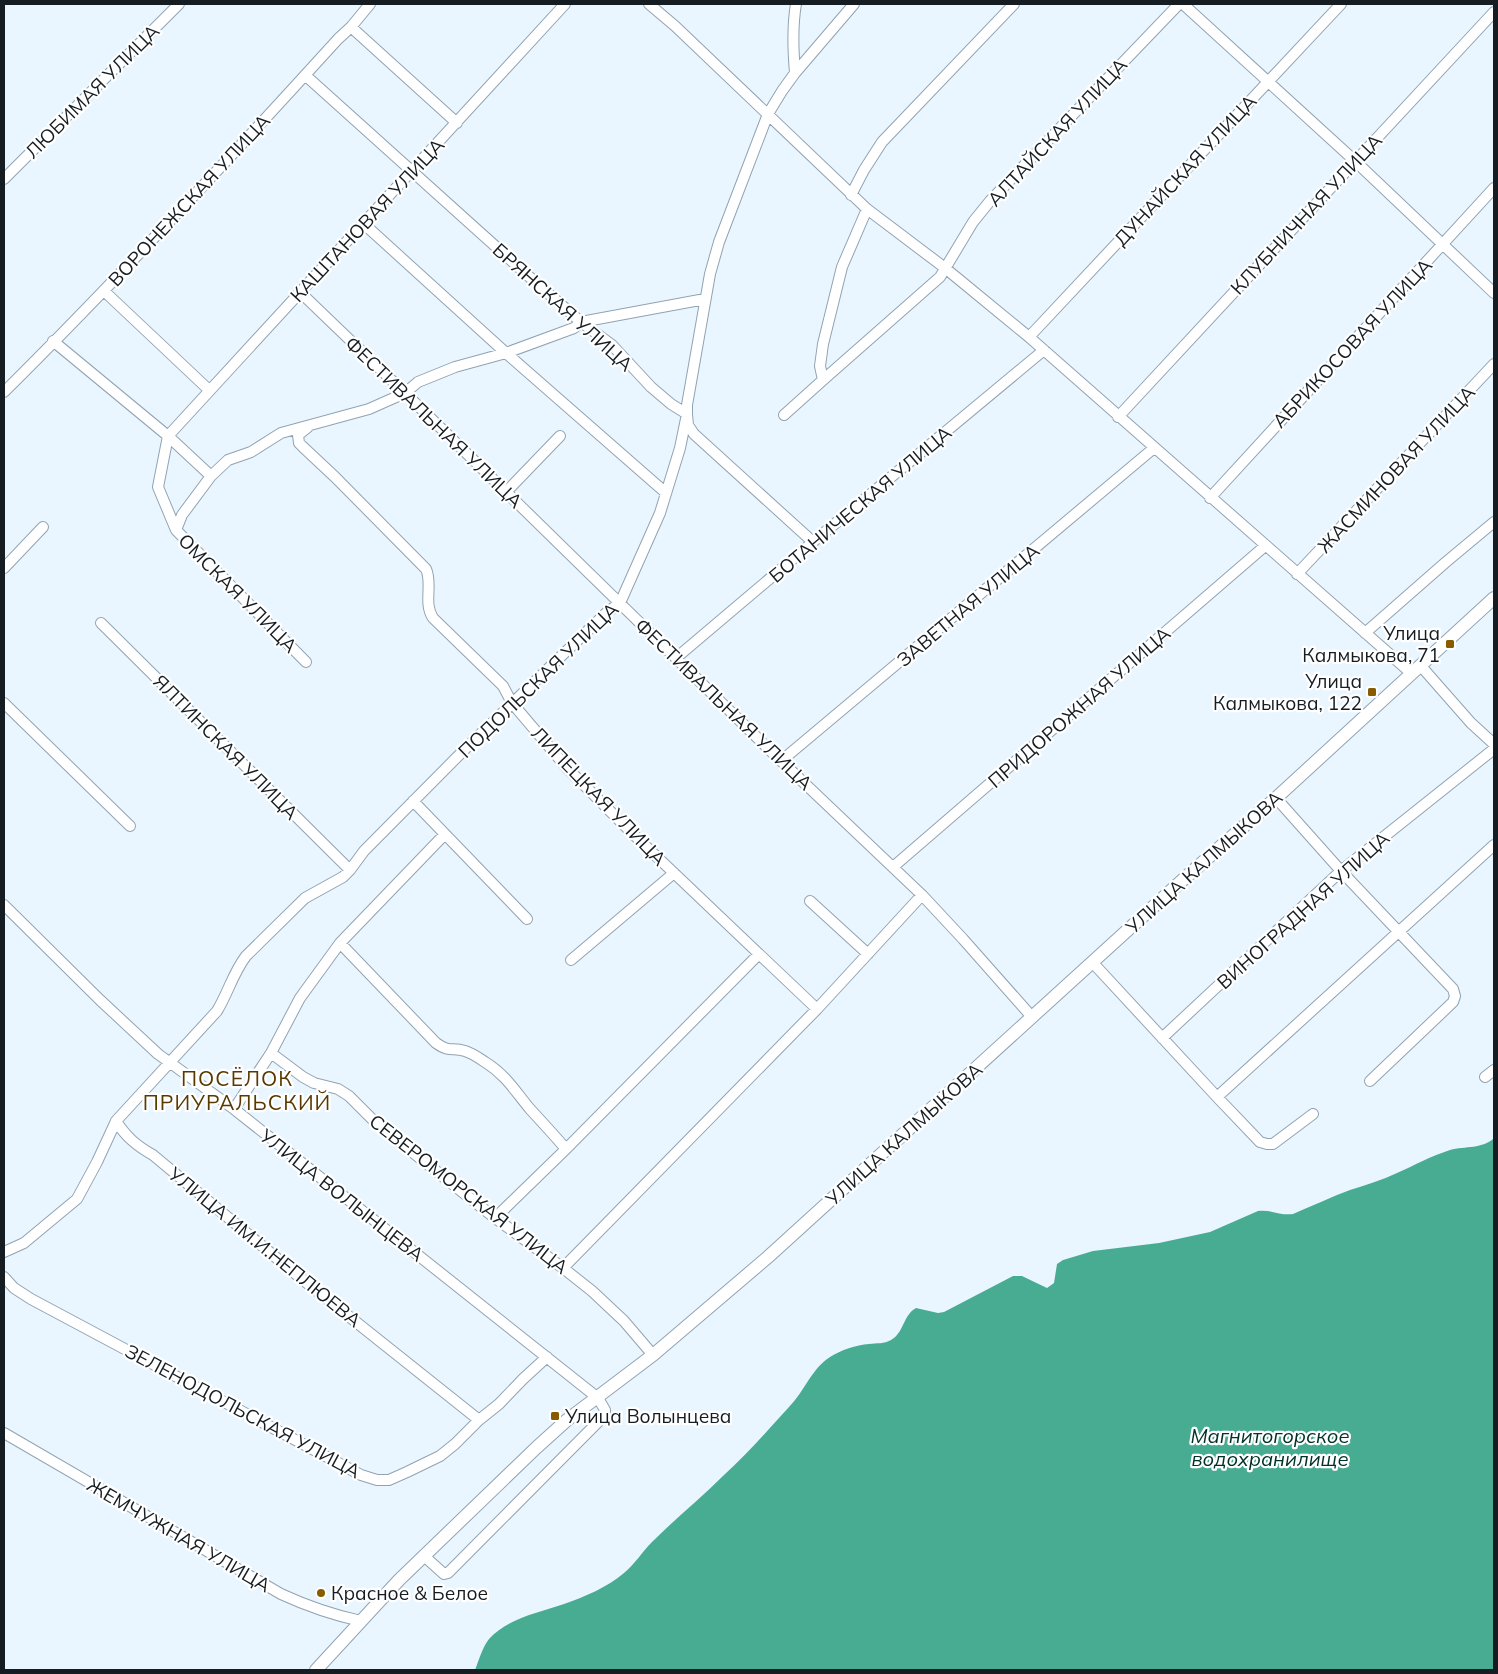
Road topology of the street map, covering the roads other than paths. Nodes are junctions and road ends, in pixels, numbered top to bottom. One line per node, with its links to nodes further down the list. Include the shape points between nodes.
1 (179, 4): 20 (street, ЛЮБИМАЯ УЛИЦА)
2 (370, 4): 12 (street, ВОРОНЕЖСКАЯ УЛИЦА)
3 (565, 4): 17 (street, КАШТАНОВАЯ УЛИЦА)
4 (649, 4): 16 (street)
5 (796, 4): 13 (street, via 792,44)
6 (854, 4): 13 (street, ПОДОЛЬСКАЯ УЛИЦА)
7 (1014, 4): 22 (street, via 882,142)
8 (1179, 4): 26 (street, АЛТАЙСКАЯ УЛИЦА, via 1008,181 973,222)
9 (1184, 4): 15 (street)
10 (1341, 4): 15 (street, ДУНАЙСКАЯ УЛИЦА)
11 (1494, 12): 18 (street, КЛУБНИЧНАЯ УЛИЦА)
12 (351, 27): 14 (street, ВОРОНЕЖСКАЯ УЛИЦА); 17 (street)
13 (795, 73): 16 (street, ПОДОЛЬСКАЯ УЛИЦА)
14 (305, 75): 19 (street, БРЯНСКАЯ УЛИЦА); 27 (street, ВОРОНЕЖСКАЯ УЛИЦА)
15 (1268, 81): 18 (street); 32 (street, ДУНАЙСКАЯ УЛИЦА)
16 (768, 114): 22 (street); 30 (street, ПОДОЛЬСКАЯ УЛИЦА, via 719,242)
17 (457, 123): 19 (street, КАШТАНОВАЯ УЛИЦА)
18 (1356, 161): 25 (street); 43 (street, КЛУБНИЧНАЯ УЛИЦА)
19 (412, 172): 24 (street, КАШТАНОВАЯ УЛИЦА); 31 (street, БРЯНСКАЯ УЛИЦА)
20 (4, 179)
21 (1494, 188): 25 (street, АБРИКОСОВАЯ УЛИЦА)
22 (851, 195): 23 (street)
23 (867, 209): 26 (street); 37 (street, via 842,266 823,344 820,366)
24 (364, 224): 28 (street, КАШТАНОВАЯ УЛИЦА); 35 (street)
25 (1442, 244): 29 (street); 51 (street, АБРИКОСОВАЯ УЛИЦА)
26 (945, 268): 32 (street); 37 (street, АЛТАЙСКАЯ УЛИЦА, via 940,277)
27 (104, 291): 33 (street, ВОРОНЕЖСКАЯ УЛИЦА); 38 (street)
28 (301, 293): 38 (street, КАШТАНОВАЯ УЛИЦА); 40 (street, ФЕСТИВАЛЬНАЯ УЛИЦА)
29 (1494, 293)
30 (705, 299): 31 (street); 41 (street, ПОДОЛЬСКАЯ УЛИЦА)
31 (581, 322): 35 (street, via 574,328); 41 (street, БРЯНСКАЯ УЛИЦА, via 612,345 651,387)
32 (1029, 337): 34 (street)
33 (53, 341): 39 (street, ВОРОНЕЖСКАЯ УЛИЦА); 45 (street)
34 (1044, 350): 43 (street); 55 (street, БОТАНИЧЕСКАЯ УЛИЦА)
35 (506, 352): 40 (street, via 418,382); 50 (street)
36 (1494, 364): 58 (street, ЖАСМИНОВАЯ УЛИЦА)
37 (823, 380): 42 (street, АЛТАЙСКАЯ УЛИЦА)
38 (209, 390): 45 (street, КАШТАНОВАЯ УЛИЦА)
39 (4, 392)
40 (405, 393): 44 (street, via 369,409); 49 (street, ФЕСТИВАЛЬНАЯ УЛИЦА)
41 (687, 414): 50 (street, ПОДОЛЬСКАЯ УЛИЦА); 55 (street, via 688,425 694,434)
42 (784, 415)
43 (1118, 417): 47 (street)
44 (308, 426): 48 (street, via 281,433 251,452 228,460); 67 (street, ЛИПЕЦКАЯ УЛИЦА, via 298,435 299,443 426,569 430,613 503,686)
45 (168, 436): 48 (street); 54 (street, ОМСКАЯ УЛИЦА, via 158,487)
46 (560, 436): 49 (street)
47 (1154, 448): 51 (street); 70 (street, ЗАВЕТНАЯ УЛИЦА)
48 (211, 476): 54 (street, via 182,515)
49 (506, 492): 60 (street, ФЕСТИВАЛЬНАЯ УЛИЦА)
50 (666, 493): 60 (street, ПОДОЛЬСКАЯ УЛИЦА)
51 (1210, 498): 56 (street)
52 (1494, 522): 62 (street)
53 (43, 527): 57 (street)
54 (176, 530): 64 (street, ОМСКАЯ УЛИЦА)
55 (813, 542): 63 (street, БОТАНИЧЕСКАЯ УЛИЦА)
56 (1265, 546): 58 (street); 76 (street, ПРИДОРОЖНАЯ УЛИЦА)
57 (4, 568)
58 (1297, 574): 62 (street)
59 (1494, 598): 65 (main road, УЛИЦА КАЛМЫКОВА)
60 (620, 604): 63 (street, ФЕСТИВАЛЬНАЯ УЛИЦА); 67 (street, ПОДОЛЬСКАЯ УЛИЦА, via 606,612)
61 (101, 623): 77 (street, ЯЛТИНСКАЯ УЛИЦА)
62 (1365, 633): 65 (street)
63 (676, 658): 70 (street, ФЕСТИВАЛЬНАЯ УЛИЦА)
64 (306, 662)
65 (1416, 669): 68 (street); 71 (main road, УЛИЦА КАЛМЫКОВА)
66 (4, 703): 73 (street)
67 (512, 703): 72 (street, ПОДОЛЬСКАЯ УЛИЦА); 79 (street, ЛИПЕЦКАЯ УЛИЦА, via 568,768)
68 (1494, 744)
69 (1494, 749): 78 (street, ВИНОГРАДНАЯ УЛИЦА)
70 (781, 761): 76 (street, ФЕСТИВАЛЬНАЯ УЛИЦА)
71 (1276, 798): 78 (street); 89 (main road, УЛИЦА КАЛМЫКОВА)
72 (413, 801): 74 (street); 77 (street, ПОДОЛЬСКАЯ УЛИЦА)
73 (130, 826)
74 (445, 834): 83 (street); 85 (street)
75 (1494, 845): 84 (street)
76 (893, 867): 80 (street, ФЕСТИВАЛЬНАЯ УЛИЦА)
77 (350, 870): 94 (street, ПОДОЛЬСКАЯ УЛИЦА, via 300,902 246,956 217,1011)
78 (1341, 871): 84 (street); 92 (street, ВИНОГРАДНАЯ УЛИЦА)
79 (674, 873): 86 (street, ЛИПЕЦКАЯ УЛИЦА); 88 (street)
80 (922, 895): 87 (street); 91 (street, ФЕСТИВАЛЬНАЯ УЛИЦА)
81 (810, 900): 87 (street)
82 (4, 905): 94 (street, УЛИЦА ВОЛЫНЦЕВА, via 100,1000)
83 (527, 919)
84 (1398, 932): 97 (street, via 1446,980 1455,996 1453,1002); 98 (street)
85 (340, 943): 93 (street, via 300,998); 102 (street, via 436,1043 451,1051 472,1054 504,1077)
86 (759, 954): 90 (street, ЛИПЕЦКАЯ УЛИЦА); 102 (street)
87 (868, 954): 90 (street)
88 (571, 960)
89 (1093, 964): 91 (main road, УЛИЦА КАЛМЫКОВА); 92 (street)
90 (817, 1009): 105 (street)
91 (1032, 1017): 107 (main road, УЛИЦА КАЛМЫКОВА, via 768,1257)
92 (1162, 1038): 98 (street)
93 (271, 1052): 99 (street); 103 (street, СЕВЕРОМОРСКАЯ УЛИЦА, via 308,1080 349,1096 376,1123)
94 (170, 1063): 99 (street, УЛИЦА ВОЛЫНЦЕВА); 101 (street)
95 (1494, 1070): 96 (street)
96 (1485, 1077)
97 (1370, 1081)
98 (1217, 1097): 100 (street, via 1260,1142 1267,1144 1278,1141)
99 (234, 1109): 108 (street, УЛИЦА ВОЛЫНЦЕВА)
100 (1314, 1114)
101 (116, 1121): 104 (street, via 77,1199 24,1243); 110 (street, УЛИЦА ИМ.И.НЕПЛЮЕВА, via 131,1141 153,1155)
102 (566, 1148): 103 (street)
103 (495, 1218): 105 (street, СЕВЕРОМОРСКАЯ УЛИЦА)
104 (4, 1252)
105 (563, 1268): 107 (street, СЕВЕРОМОРСКАЯ УЛИЦА, via 607,1304)
106 (4, 1277): 110 (street, ЗЕЛЕНОДОЛЬСКАЯ УЛИЦА, via 31,1299 362,1476 389,1480 407,1472 447,1451)
107 (653, 1355): 109 (main road, УЛИЦА КАЛМЫКОВА)
108 (547, 1357): 109 (street, УЛИЦА ВОЛЫНЦЕВА); 110 (street, ЗЕЛЕНОДОЛЬСКАЯ УЛИЦА)
109 (598, 1398): 112 (main road, УЛИЦА КАЛМЫКОВА, via 536,1448); 112 (street, via 605,1415 448,1574)
110 (479, 1420)
111 (4, 1433): 113 (street, ЖЕМЧУЖНАЯ УЛИЦА, via 280,1594 307,1606)
112 (424, 1556): 113 (main road, УЛИЦА КАЛМЫКОВА)
113 (361, 1621): 114 (main road, УЛИЦА КАЛМЫКОВА)
114 (316, 1670)

